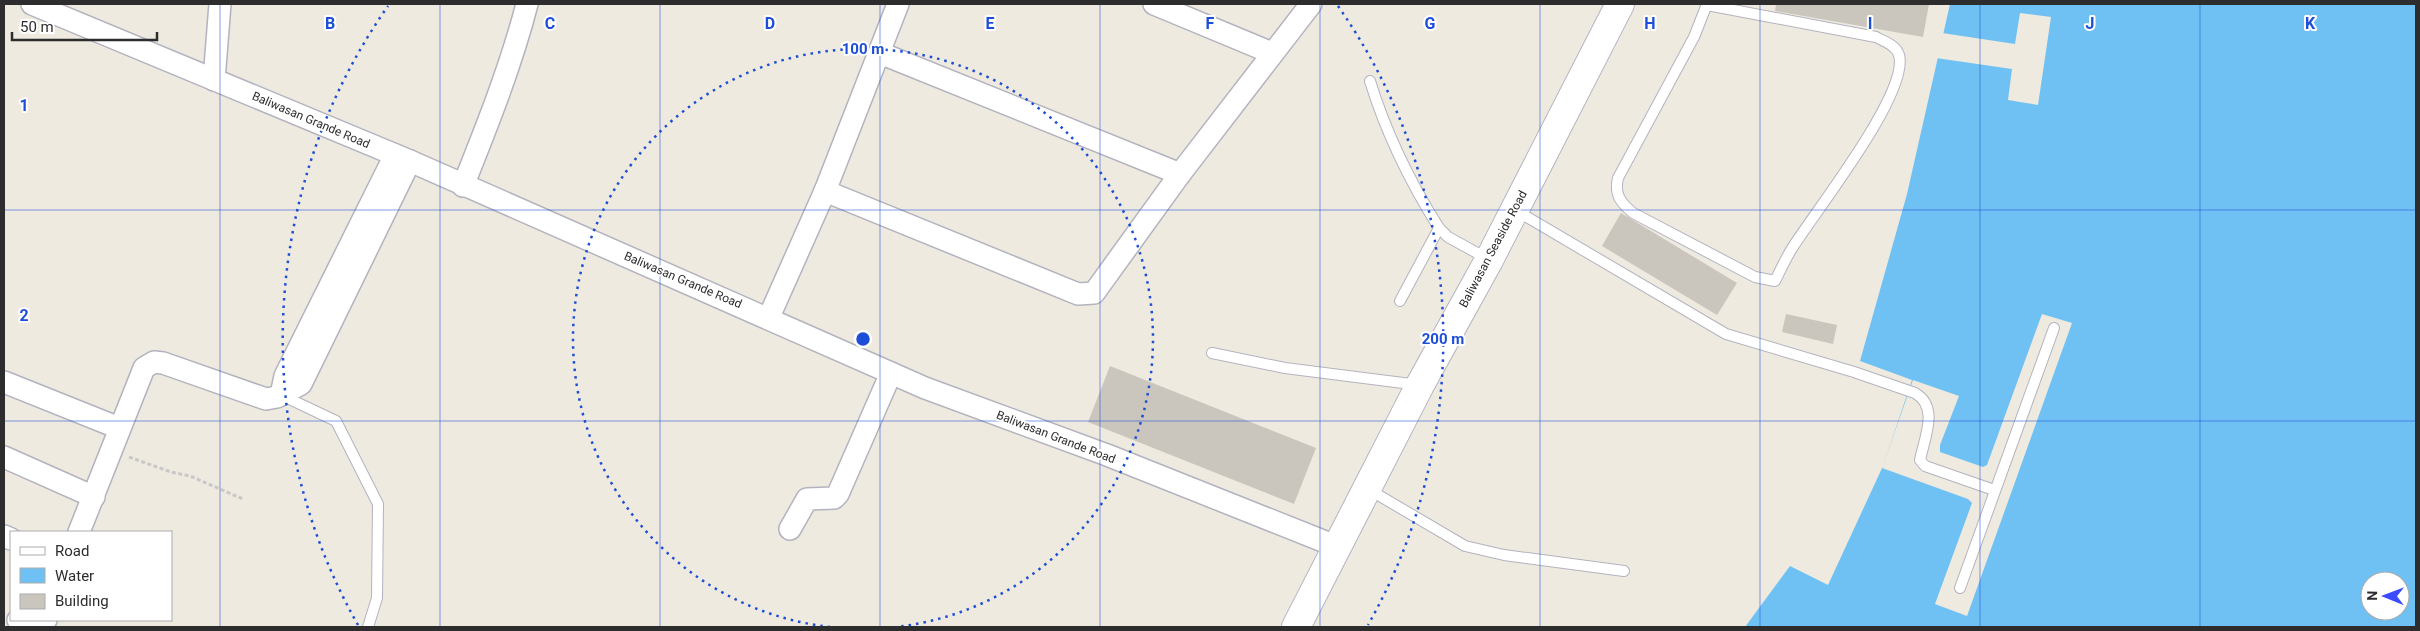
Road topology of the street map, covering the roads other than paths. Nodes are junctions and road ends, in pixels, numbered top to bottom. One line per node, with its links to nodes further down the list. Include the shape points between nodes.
1 (32, 4): 11 (street, Baliwasan Grande Road)
2 (220, 4): 11 (street)
3 (527, 4): 15 (street, via 518,40)
4 (898, 4): 9 (street)
5 (1154, 4): 10 (street)
6 (1311, 4): 10 (street)
7 (1620, 4): 17 (main road, Baliwasan Seaside Road)
8 (1707, 4): 8 (lane, via 1694,37 1618,178 1617,192 1622,204 1633,213 1755,277 1775,281 1791,250 1861,150 1900,75 1900,56 1891,45 1876,37)
9 (880, 53): 14 (street); 16 (street)
10 (1272, 53): 14 (street)
11 (214, 80): 13 (street, Baliwasan Grande Road)
12 (1370, 81): 18 (lane, via 1400,158)
13 (403, 158): 15 (street, Baliwasan Grande Road); 27 (street, via 302,362 301,384)
14 (1180, 174): 16 (street, via 1099,288 1087,295)
15 (463, 186): 21 (street, Baliwasan Grande Road)
16 (824, 191): 21 (street)
17 (1514, 210): 19 (main road, Baliwasan Seaside Road); 31 (lane, via 1726,334 1854,372 1919,396 1928,404 1929,414 1920,460 1926,466)
18 (1439, 228): 19 (lane, via 1448,237); 20 (lane)
19 (1489, 260): 26 (main road, Baliwasan Seaside Road)
20 (1400, 301)
21 (769, 317): 24 (street, Baliwasan Grande Road)
22 (2054, 328): 31 (lane)
23 (1212, 353): 26 (lane, via 1286,368)
24 (891, 373): 33 (street, via 838,494 834,498 807,499); 35 (street, Baliwasan Grande Road)
25 (4, 382): 28 (street)
26 (1420, 385): 30 (main road, Baliwasan Seaside Road)
27 (281, 395): 28 (street, via 266,398 154,362 144,368); 40 (lane, via 336,420 378,504 377,598)
28 (119, 428): 32 (street)
29 (4, 457): 32 (street)
30 (1368, 488): 35 (main road, Baliwasan Seaside Road); 36 (lane, via 1465,546 1504,555)
31 (1994, 490): 37 (lane)
32 (94, 497): 34 (street)
33 (790, 529)
34 (79, 531)
35 (1338, 547): 41 (main road, Baliwasan Seaside Road)
36 (1624, 571)
37 (1960, 588)
38 (24, 621): 39 (street)
39 (43, 624)
40 (368, 627)
41 (1296, 627)

